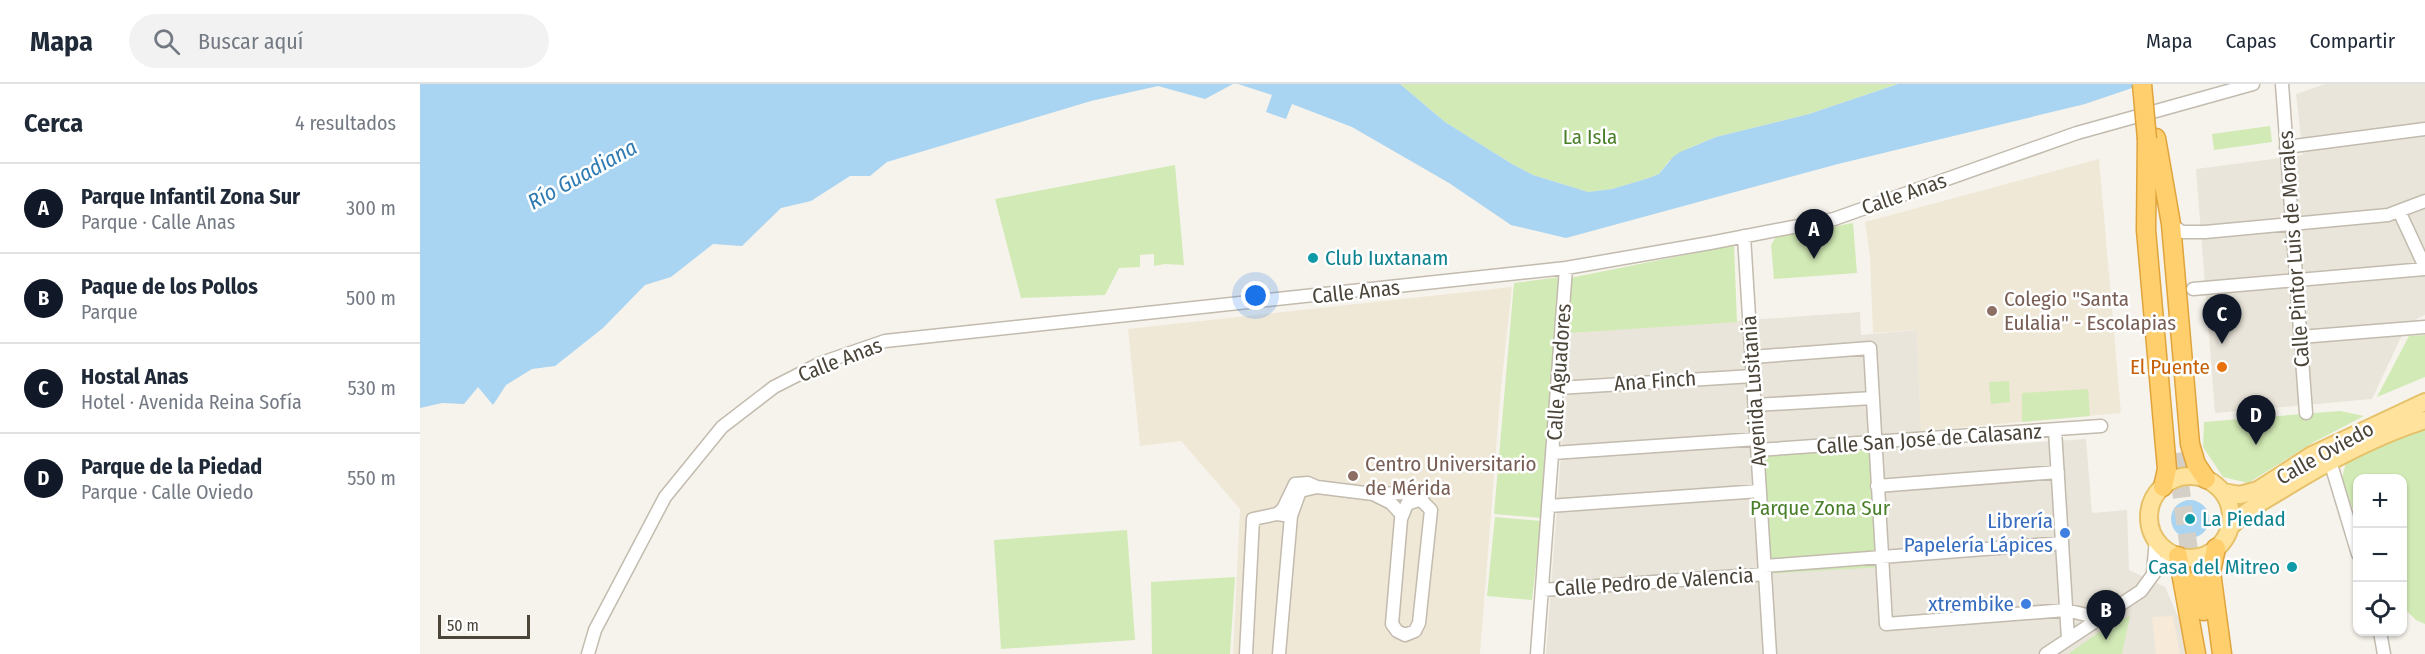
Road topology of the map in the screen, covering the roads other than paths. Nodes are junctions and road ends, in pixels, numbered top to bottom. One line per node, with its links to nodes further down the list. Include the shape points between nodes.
1 (2142, 84): 6 (highway, bridge)
2 (2152, 84): 6 (highway)
3 (2253, 84): 12 (street, Calle Anas, via 2077,133 1834,219)
4 (2282, 84): 7 (street, Calle Pintor Luis de Morales)
5 (2425, 129): 7 (street)
6 (2151, 139): 10 (highway); 32 (highway); 38 (highway, via 2146,230 2167,468)
7 (2286, 147): 11 (street, Calle Pintor Luis de Morales)
8 (2425, 201): 9 (street)
9 (2399, 211): 11 (street); 14 (street)
10 (2171, 224): 11 (street, via 2190,233); 35 (highway, via 2190,444)
11 (2292, 224): 15 (street, Calle Pintor Luis de Morales)
12 (1744, 236): 13 (street, Calle Anas); 19 (street, Avenida Lusitania)
13 (1566, 268): 21 (street, Calle Aguadores); 61 (street, Calle Anas, via 885,341 821,363 774,387 722,427 665,497 596,630)
14 (2425, 268): 15 (street)
15 (2296, 280): 16 (street); 18 (street, Calle Pintor Luis de Morales)
16 (2193, 289)
17 (2425, 327): 18 (street)
18 (2300, 337): 25 (street, Calle Pintor Luis de Morales)
19 (1752, 357): 20 (street, Avenida Lusitania); 22 (street, via 1870,348)
20 (1753, 376): 21 (street, Ana Finch); 24 (street, Avenida Lusitania)
21 (1558, 388): 31 (street, Calle Aguadores)
22 (1873, 398): 24 (street); 29 (street)
23 (2425, 402): 40 (main road, Calle Oviedo, via 2312,455 2258,489 2240,495)
24 (1755, 405): 30 (street, Avenida Lusitania)
25 (2306, 413)
26 (2425, 420): 33 (main road, Calle Oviedo, via 2361,444)
27 (2100, 426): 28 (street, Calle San José de Calasanz)
28 (2055, 430): 29 (street, Calle San José de Calasanz); 34 (street)
29 (1875, 443): 30 (street, Calle San José de Calasanz); 36 (street)
30 (1757, 444): 31 (street, Calle San José de Calasanz); 39 (street, Avenida Lusitania)
31 (1553, 453): 43 (street, Calle Aguadores)
32 (2179, 453)
33 (2330, 461): 47 (main road, Calle Oviedo, via 2245,513); 48 (street)
34 (2058, 472): 36 (street); 50 (street)
35 (2206, 479): 38 (main road, via 2183,476); 40 (main road)
36 (1877, 486): 53 (street)
37 (1317, 487): 41 (street); 44 (street, via 1295,484); 46 (street, via 1299,491)
38 (2163, 487): 49 (main road, via 2150,518)
39 (1760, 491): 43 (street); 54 (street, Avenida Lusitania)
40 (2223, 492): 47 (main road, via 2229,502)
41 (1373, 494): 42 (street, via 1419,495); 45 (street, via 1391,503)
42 (1428, 505): 45 (street, via 1412,501); 45 (street, via 1431,510 1419,623 1415,631 1405,635 1392,624)
43 (1549, 506): 56 (street, Calle Aguadores)
44 (1277, 514): 46 (street); 62 (street, via 1253,519)
45 (1402, 515)
46 (1291, 516): 63 (street)
47 (2230, 527): 51 (main road)
48 (2353, 537)
49 (2156, 539): 52 (main road); 55 (street)
50 (2062, 543): 53 (street, Calle Pedro de Valencia); 57 (street)
51 (2216, 548): 52 (main road, via 2198,557); 70 (highway, via 2211,572)
52 (2176, 555): 55 (street, via 2166,558); 67 (highway)
53 (1881, 556): 54 (street, Calle Pedro de Valencia); 57 (street, via 1886,624)
54 (1765, 570): 56 (street, Calle Pedro de Valencia); 65 (street, Avenida Lusitania)
55 (2151, 577): 58 (street, via 2141,591)
56 (1542, 590): 64 (street, Calle Aguadores)
57 (2066, 610): 58 (street); 60 (street)
58 (2099, 618): 60 (street)
59 (2380, 636): 71 (street)
60 (2068, 639): 66 (street)
61 (588, 654)
62 (1246, 654)
63 (1279, 654)
64 (1537, 654)
65 (1770, 654)
66 (2046, 654)
67 (2196, 654)
68 (2205, 654): 69 (highway, via 2196,580)
69 (2212, 654)
70 (2222, 654)
71 (2384, 654)

